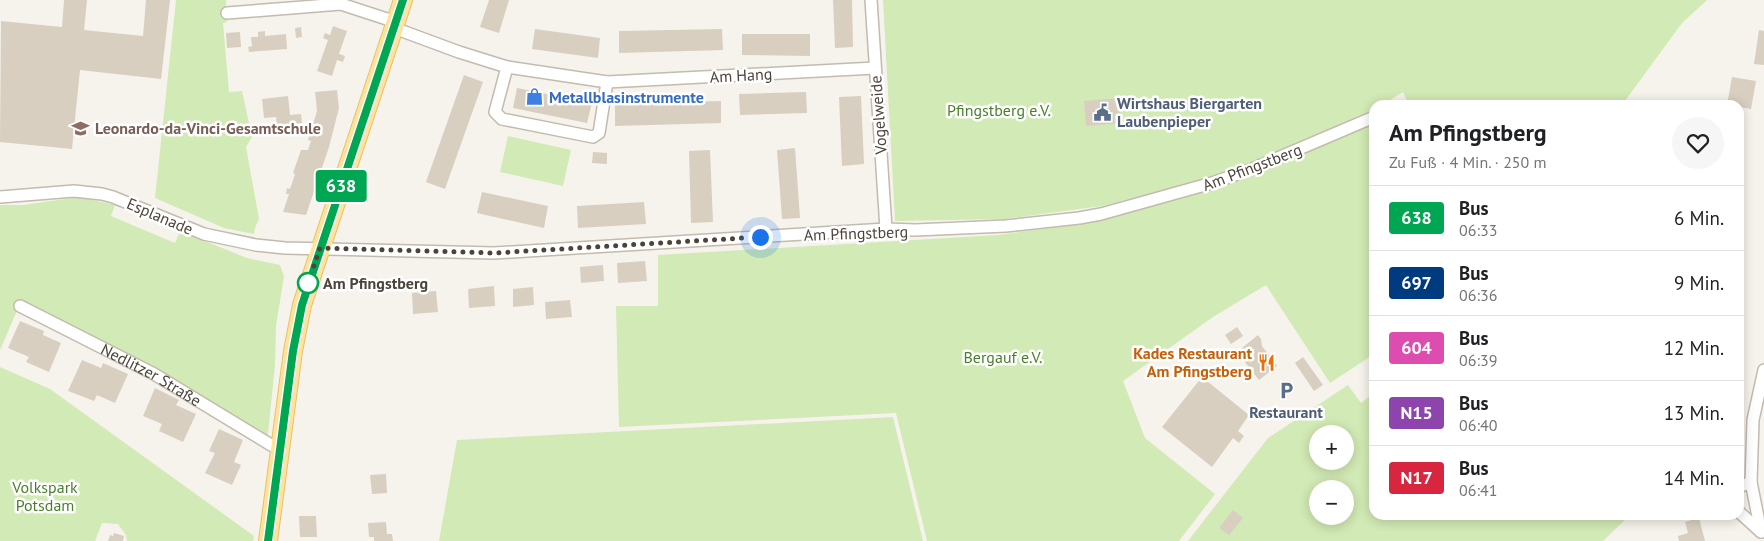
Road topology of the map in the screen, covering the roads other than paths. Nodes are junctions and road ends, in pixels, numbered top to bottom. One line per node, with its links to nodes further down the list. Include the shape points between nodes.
1 (403, 0): 5 (main road)
2 (871, 0): 7 (street, Vogelweide)
3 (290, 4): 4 (street, Am Hang); 5 (street, Am Hang, via 341,4)
4 (227, 13)
5 (395, 25): 6 (street, Am Hang, via 459,52); 12 (main road)
6 (507, 67): 8 (street, Am Hang); 8 (street, via 495,112 502,119 593,137 599,133)
7 (875, 68): 8 (street, Am Hang); 11 (street, Vogelweide)
8 (607, 82)
9 (1369, 119): 11 (street, Am Pfingstberg, via 1252,169 1122,209 1079,218 1006,226)
10 (0, 197): 12 (street, Esplanade, via 91,192 113,197 204,234 256,245)
11 (886, 230): 12 (street, Am Pfingstberg, via 494,253)
12 (320, 248): 15 (main road, via 297,329)
13 (20, 306): 15 (street, Nedlitzer Straße, via 154,374)
14 (1764, 370): 16 (street, via 1753,420)
15 (279, 448): 20 (main road)
16 (1751, 482): 17 (street); 19 (street)
17 (1744, 485)
18 (1744, 517): 19 (street)
19 (1762, 534)
20 (268, 541)

